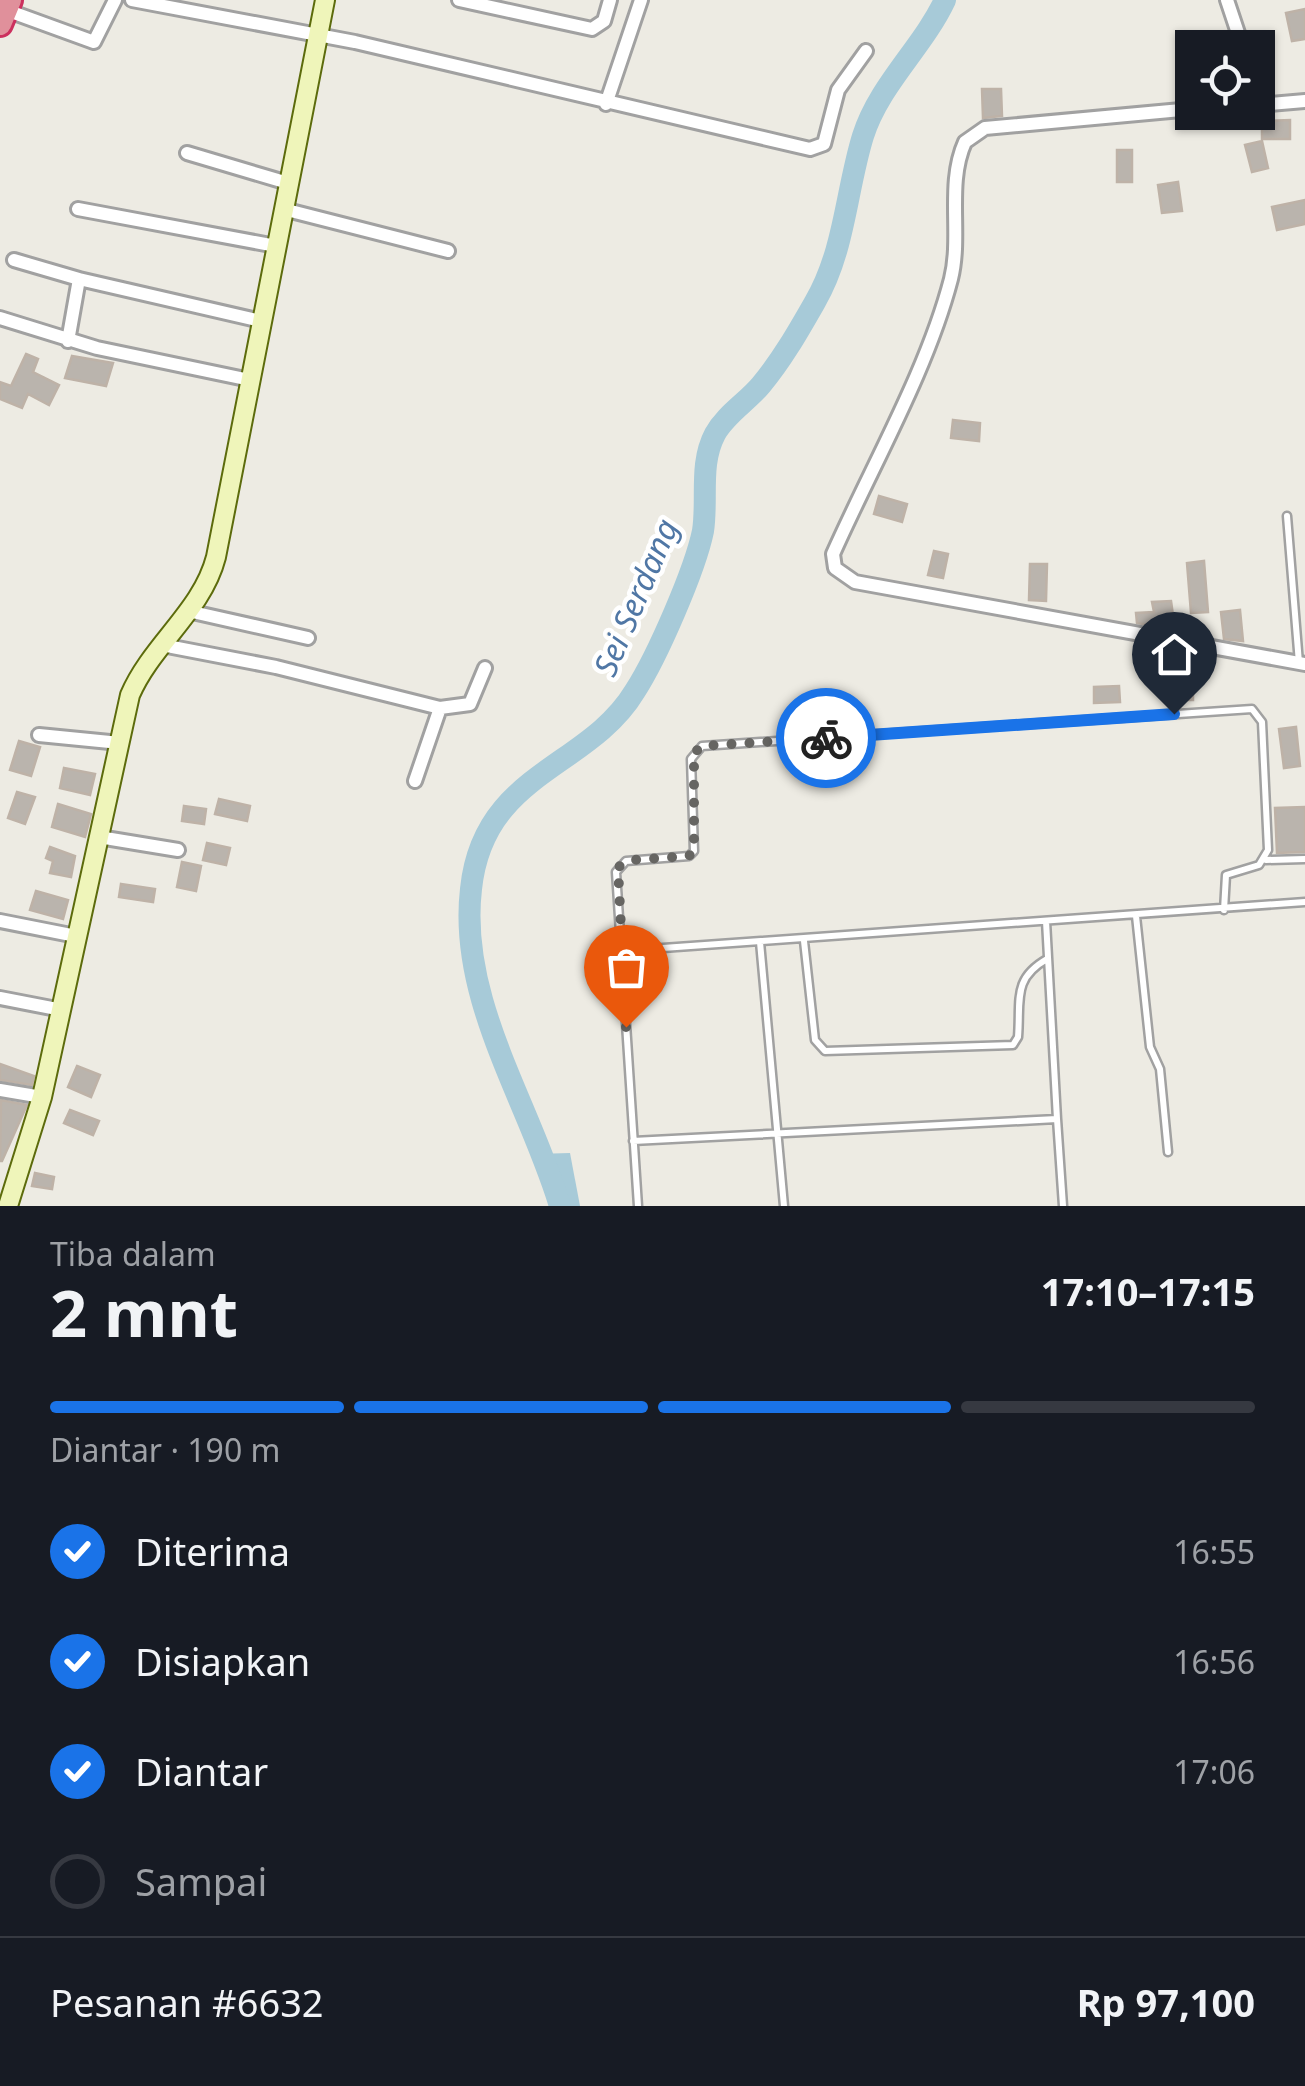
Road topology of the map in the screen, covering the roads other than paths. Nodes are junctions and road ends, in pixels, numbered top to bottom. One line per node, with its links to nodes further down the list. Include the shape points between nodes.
1 (114, 0): 8 (street, via 94,42)
2 (132, 0): 10 (street)
3 (325, 0): 10 (street)
4 (458, 0): 5 (street, via 592,29 604,21)
5 (610, 0)
6 (641, 0): 14 (street)
7 (1227, 0): 9 (street)
8 (5, 12)
9 (1236, 30)
10 (318, 34): 14 (street); 17 (street)
11 (866, 51): 14 (street, via 841,82 825,140 816,149)
12 (1305, 101): 13 (street)
13 (1275, 103)
14 (606, 104)
15 (1175, 111): 32 (street, via 985,128 965,142 954,201 952,273 939,320 833,554 835,568 855,582)
16 (187, 154): 17 (street)
17 (288, 182): 18 (street)
18 (283, 208): 20 (street); 21 (street)
19 (78, 209): 20 (street)
20 (276, 246): 25 (street)
21 (448, 251)
22 (14, 260): 23 (street)
23 (79, 279): 25 (street); 26 (street)
24 (0, 318): 26 (street)
25 (261, 321): 27 (street)
26 (68, 341): 27 (street)
27 (250, 380): 29 (street, via 216,557)
28 (1287, 516): 32 (lane)
29 (188, 610): 30 (street); 31 (street)
30 (308, 638)
31 (162, 645): 34 (street); 36 (street, via 138,676)
32 (1302, 664)
33 (485, 668): 34 (street, via 470,704)
34 (440, 708): 37 (street)
35 (39, 734): 36 (street)
36 (120, 743): 38 (street)
37 (415, 781)
38 (99, 837): 39 (street); 47 (street)
39 (178, 850)
40 (1305, 859): 41 (lane)
41 (1266, 860): 43 (lane, via 1226,875); 50 (lane, via 1262,722 1252,709 702,746 691,760 694,850 618,867)
42 (1305, 902): 43 (lane)
43 (1224, 910): 44 (lane)
44 (1136, 916): 46 (lane); 59 (lane)
45 (0, 921): 47 (street)
46 (1046, 921): 48 (lane); 51 (lane)
47 (76, 936): 53 (street)
48 (804, 940): 49 (lane); 51 (lane, via 816,1040 825,1051 1013,1045 1022,979)
49 (760, 942): 50 (lane); 57 (lane)
50 (621, 951): 58 (lane)
51 (1047, 959): 56 (lane)
52 (0, 998): 53 (street)
53 (62, 1010): 55 (street)
54 (0, 1090): 55 (street)
55 (42, 1098): 60 (street)
56 (1057, 1119): 57 (lane); 63 (lane)
57 (777, 1136): 58 (lane); 62 (lane)
58 (633, 1141): 61 (lane)
59 (1168, 1152)
60 (8, 1206)
61 (638, 1206)
62 (784, 1206)
63 (1063, 1206)

